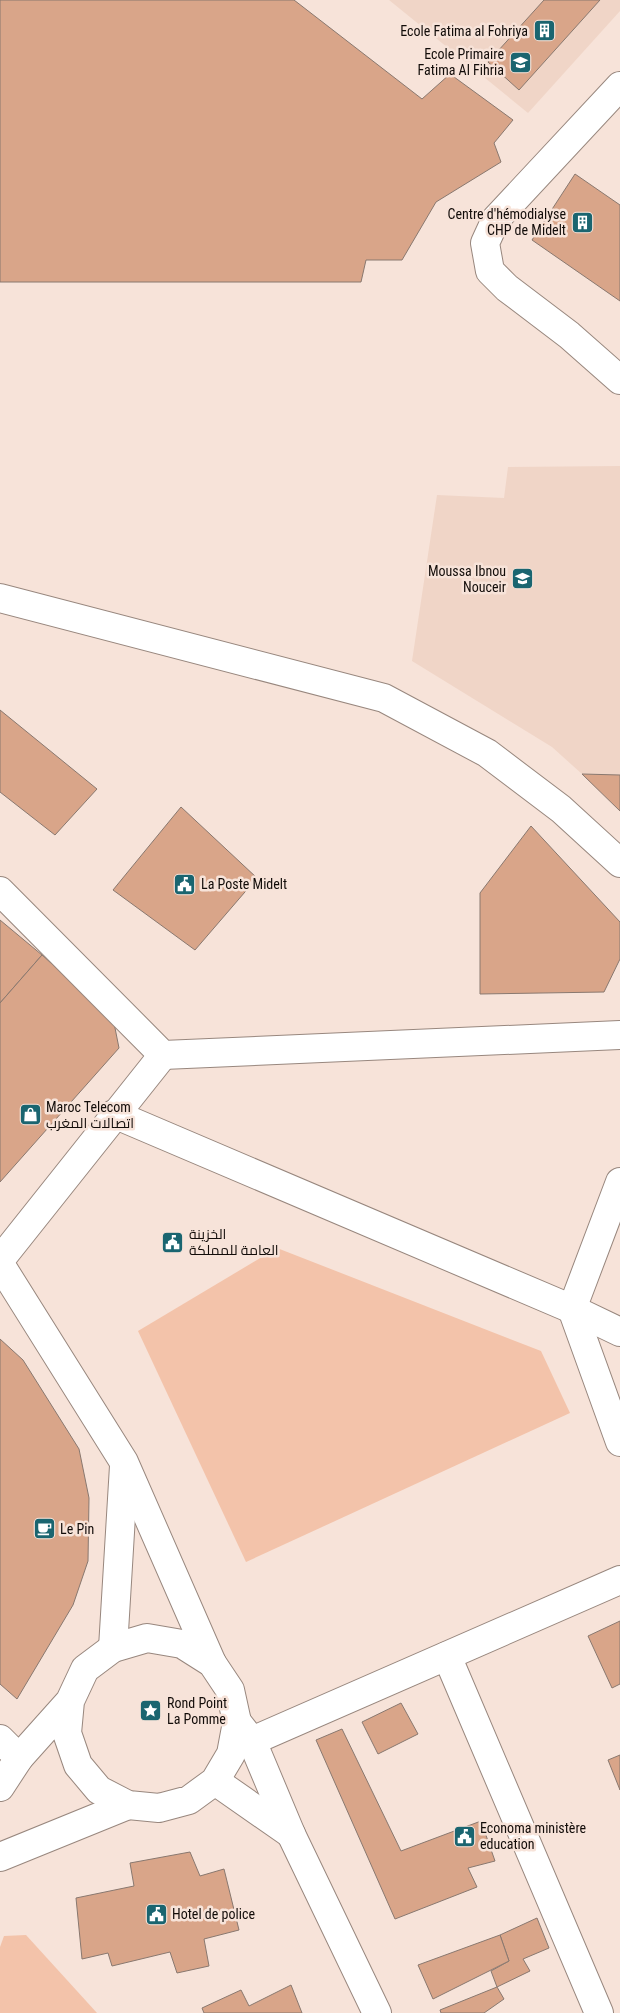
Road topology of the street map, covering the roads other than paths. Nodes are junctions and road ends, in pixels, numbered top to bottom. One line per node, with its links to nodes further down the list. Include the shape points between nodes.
1 (620, 86): 2 (street, via 496,219 485,243 490,271)
2 (620, 380)
3 (0, 598): 4 (street, via 384,698 487,753 561,809)
4 (620, 863)
5 (0, 891): 7 (street)
6 (620, 1035): 7 (street)
7 (163, 1055): 8 (street)
8 (114, 1114): 10 (street); 12 (street)
9 (620, 1182): 12 (street)
10 (0, 1260)
11 (0, 1264): 15 (street)
12 (572, 1309): 13 (street); 14 (street)
13 (620, 1332)
14 (620, 1442)
15 (124, 1462): 17 (street); 19 (street)
16 (620, 1580): 18 (street)
17 (113, 1648): 19 (street, via 147,1638 182,1644); 20 (street, via 85,1669)
18 (447, 1656): 21 (street); 30 (street)
19 (212, 1663): 21 (street, via 230,1690)
20 (70, 1701): 23 (street); 26 (street, via 68,1733 78,1765 99,1790)
21 (244, 1732): 24 (street); 27 (street)
22 (0, 1739): 23 (street)
23 (20, 1758): 25 (street)
24 (215, 1781): 26 (street, via 189,1800 159,1808); 27 (street)
25 (0, 1787)
26 (128, 1805): 28 (street)
27 (291, 1834): 29 (street)
28 (0, 1857)
29 (378, 2013)
30 (599, 2013)

